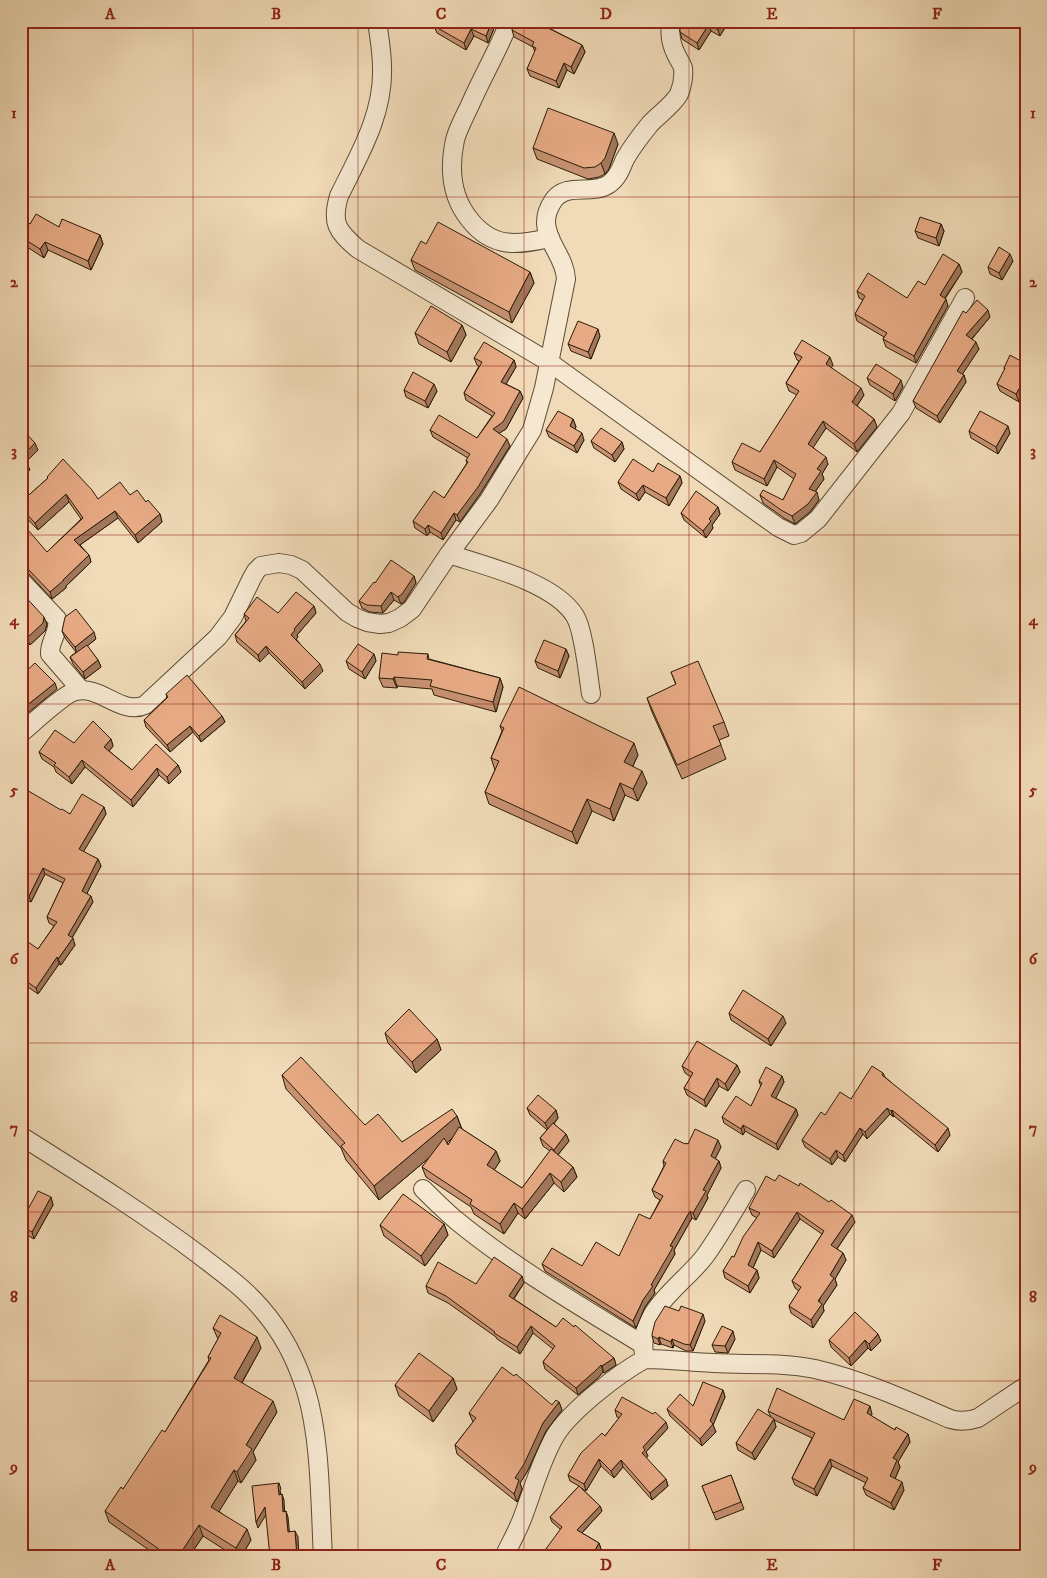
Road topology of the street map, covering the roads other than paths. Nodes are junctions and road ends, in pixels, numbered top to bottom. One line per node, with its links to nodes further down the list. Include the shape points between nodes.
1 (377, 21): 6 (street, via 382,67 379,103 372,127 335,208 340,232 358,249)
2 (508, 21): 4 (street, via 456,139 452,180 464,212 485,234 497,240 524,244)
3 (672, 21): 4 (street, via 671,39 683,68 678,95 650,124 608,185 569,190 555,197 547,212)
4 (550, 238): 6 (street, via 566,269 566,279)
5 (965, 298): 6 (street, via 901,412 818,519 801,534 794,535 770,521)
6 (549, 362): 7 (street, via 532,430 489,500)
7 (449, 554): 9 (street, via 412,609 400,618 380,624 367,622 347,612 302,570 279,563 261,566 218,637 145,705 127,707); 10 (street, via 508,573 554,595 567,606 576,617)
8 (21, 581): 9 (street, via 58,619 50,654)
9 (82, 690): 11 (street, via 68,694)
10 (591, 694)
11 (21, 733)
12 (21, 1136): 17 (street, via 173,1235 236,1284 261,1307 277,1328 294,1358 312,1418)
13 (423, 1189): 15 (street, via 484,1242)
14 (746, 1190): 15 (street, via 703,1258 659,1305 652,1317)
15 (644, 1351): 16 (street, via 711,1363 756,1363 814,1369 886,1391 960,1421 978,1418); 18 (street, via 636,1364 596,1393 563,1425 547,1452 522,1520)
16 (1026, 1386)
17 (322, 1557)
18 (504, 1557)

